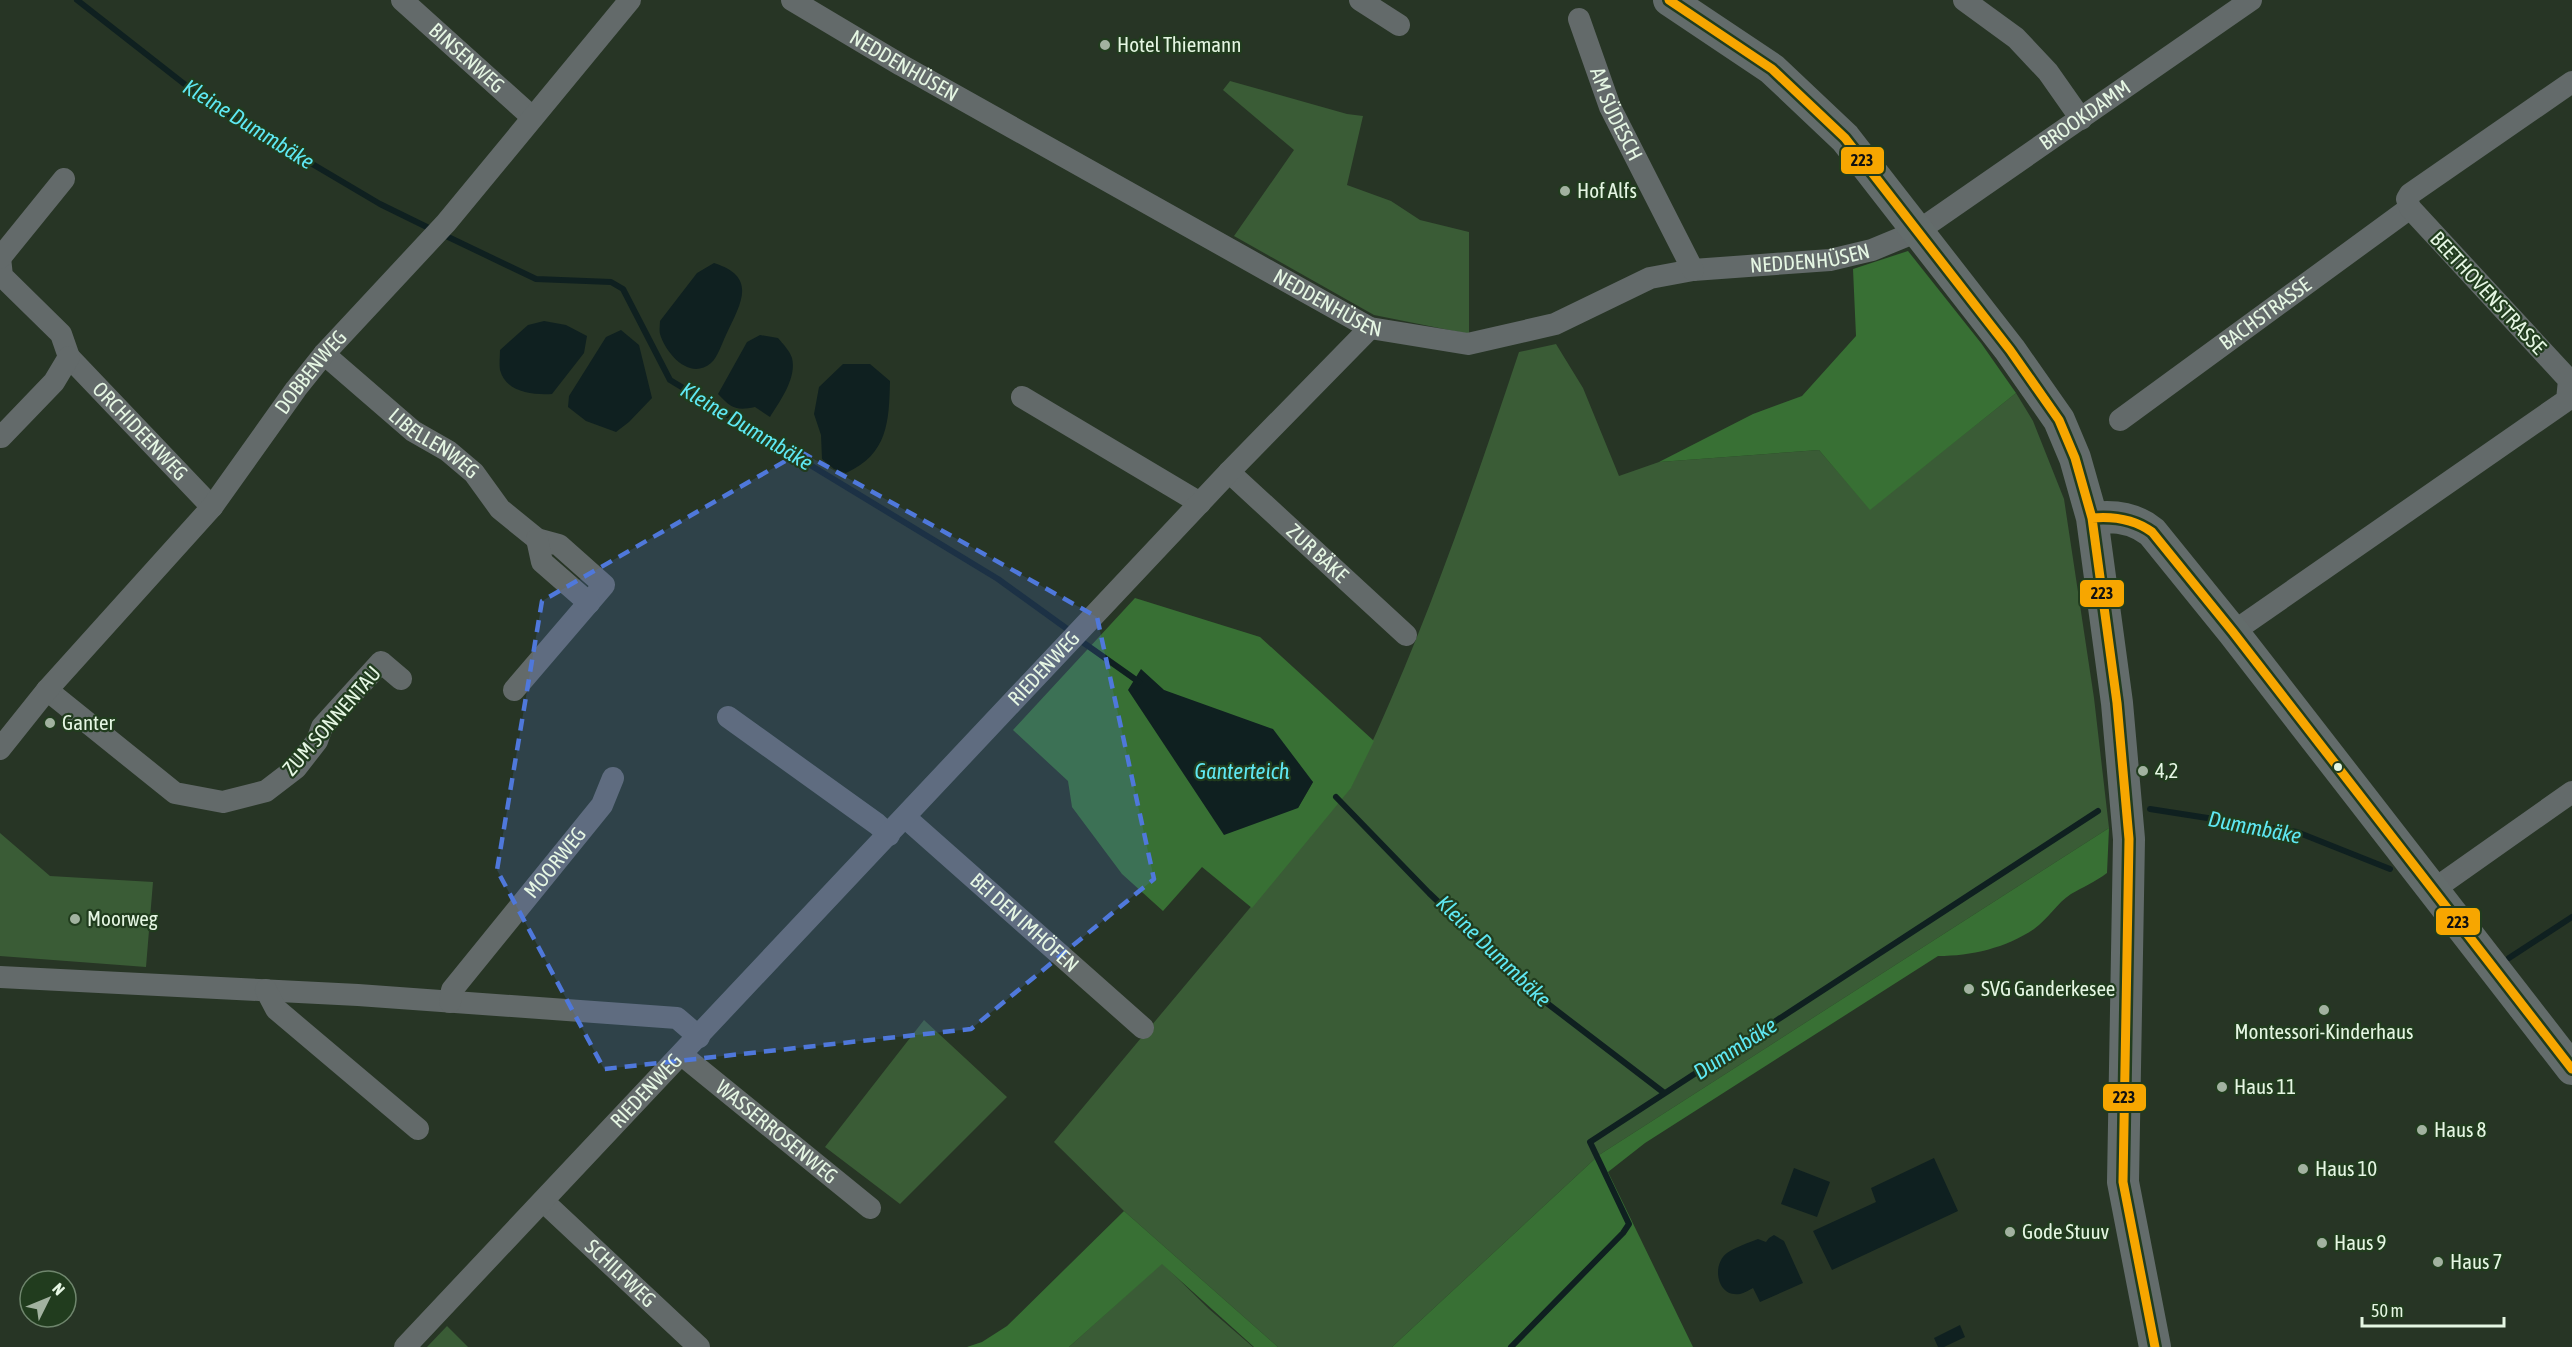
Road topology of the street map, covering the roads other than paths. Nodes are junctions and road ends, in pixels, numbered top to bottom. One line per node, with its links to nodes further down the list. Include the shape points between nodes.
1 (402, 0): 11 (street, BINSENWEG)
2 (630, 0): 11 (street, DOBBENWEG)
3 (792, 0): 18 (street, NEDDENHÜSEN)
4 (1360, 0): 9 (street)
5 (1669, 0): 15 (street, via 1772,69 1845,138)
6 (1964, 0): 12 (street, via 2016,38 2048,72)
7 (2251, 0): 12 (street, BROOKDAMM)
8 (1579, 19): 17 (street, AM SÜDESCH, via 1610,107)
9 (1399, 25)
10 (2572, 82): 14 (street, via 2410,194)
11 (532, 117): 19 (street, DOBBENWEG, via 446,223)
12 (2081, 119): 15 (street, BROOKDAMM)
13 (64, 179): 16 (street, ORCHIDEENWEG)
14 (2410, 208): 22 (street, BACHSTRASSE); 28 (street, BEETHOVENSTRASSE, via 2569,380 2567,400)
15 (1918, 231): 17 (street, NEDDENHÜSEN, via 1872,250 1830,260); 27 (street, via 2059,420 2076,458)
16 (0, 258): 20 (street, ORCHIDEENWEG, via 2,276 61,334)
17 (1693, 270): 18 (street, NEDDENHÜSEN, via 1650,278 1555,324 1468,344)
18 (1370, 328): 24 (street, RIEDENWEG)
19 (324, 354): 26 (street, DOBBENWEG); 32 (street, LIBELLENWEG, via 413,431 448,451 474,473 500,509 537,539 559,545 604,585)
20 (69, 357): 23 (street, via 54,382); 26 (street, ORCHIDEENWEG)
21 (1022, 397): 25 (street)
22 (2120, 420)
23 (1, 437)
24 (1229, 472): 25 (street, RIEDENWEG); 29 (street, ZUR BÄKE)
25 (1200, 503): 37 (street, RIEDENWEG)
26 (212, 507): 31 (street, DOBBENWEG)
27 (2092, 518): 28 (street, via 2109,515 2144,525); 52 (street, via 2117,703 2129,839 2123,1182)
28 (2233, 632): 39 (street)
29 (1406, 635)
30 (401, 679): 31 (street, ZUM SONNENTAU, via 381,662 322,727 317,741 296,768 266,791 223,802 175,793)
31 (47, 690): 34 (street, DOBBENWEG)
32 (514, 690)
33 (728, 717): 38 (street)
34 (0, 749)
35 (614, 778): 42 (street, MOORWEG, via 603,805 452,990)
36 (2572, 792): 39 (street)
37 (906, 818): 38 (street, RIEDENWEG); 43 (street, BEI DEN IMHÖFEN)
38 (889, 836): 44 (street, RIEDENWEG)
39 (2433, 890): 46 (street)
40 (0, 977): 41 (street)
41 (266, 990): 42 (street); 47 (street, via 276,1009)
42 (450, 1002): 44 (street, via 677,1018)
43 (1143, 1028)
44 (699, 1037): 45 (street, RIEDENWEG)
45 (682, 1055): 48 (street, RIEDENWEG); 49 (street, WASSERROSENWEG)
46 (2572, 1069)
47 (418, 1129)
48 (543, 1201): 50 (street, RIEDENWEG); 51 (street, SCHILFWEG)
49 (870, 1208)
50 (405, 1347)
51 (699, 1347)
52 (2155, 1347)

